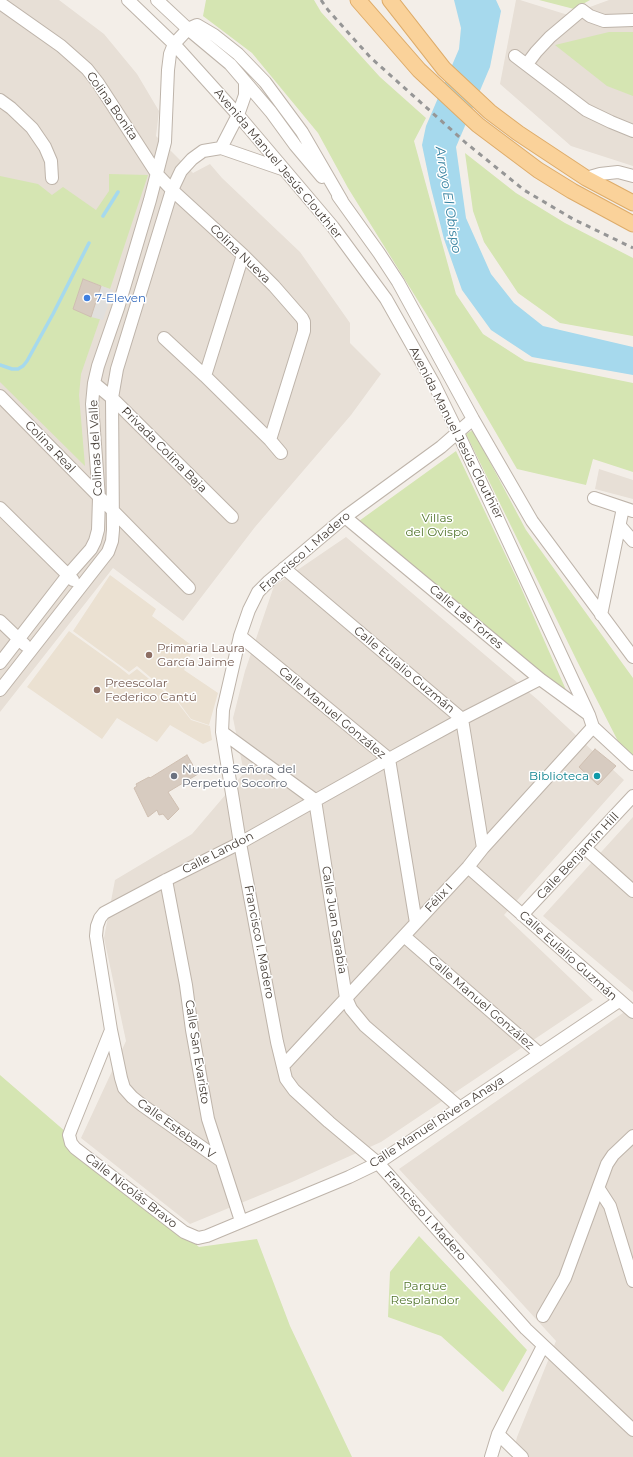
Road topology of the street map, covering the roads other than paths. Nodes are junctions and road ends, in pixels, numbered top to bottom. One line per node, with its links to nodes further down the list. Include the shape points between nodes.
1 (128, 0): 13 (street, Avenida Manuel Jesús Clouthier)
2 (157, 0): 11 (street, Avenida Manuel Jesús Clouthier)
3 (358, 0): 12 (main road)
4 (373, 0): 12 (main road)
5 (390, 0): 9 (main road)
6 (397, 0): 9 (main road)
7 (0, 3): 22 (street, Colina Bonita, via 61,46 87,69)
8 (582, 5): 10 (street, via 590,16 604,21); 15 (street)
9 (406, 20): 25 (main road, via 444,69 490,112)
10 (633, 20)
11 (188, 29): 13 (street); 16 (street, Avenida Manuel Jesús Clouthier, via 230,64); 27 (street, via 197,25 214,35 238,54 265,82 302,132)
12 (397, 43): 29 (main road, via 434,84 478,125 538,170)
13 (174, 44): 18 (street, Avenida Manuel Jesús Clouthier); 22 (street, Colinas del Valle, via 168,70 165,142)
14 (515, 56): 15 (street)
15 (527, 64): 19 (street, via 586,110)
16 (246, 82): 18 (street, via 245,95); 27 (street, Avenida Manuel Jesús Clouthier)
17 (0, 100): 24 (street, via 32,128 45,147 51,161)
18 (238, 115): 20 (street); 21 (street, Avenida Manuel Jesús Clouthier)
19 (633, 131)
20 (221, 148): 21 (street); 26 (street, Colinas del Valle, via 203,151 192,159 181,171)
21 (283, 169): 37 (street, Avenida Manuel Jesús Clouthier, via 333,227 386,299 434,384)
22 (157, 174): 26 (street, Colina Bonita); 33 (street, Colinas del Valle)
23 (633, 176): 25 (street, via 618,172)
24 (52, 178)
25 (586, 178): 28 (main road)
26 (172, 190): 30 (street, Colina Nueva); 35 (street, Colinas del Valle, via 117,369)
27 (342, 201): 36 (street, Avenida Manuel Jesús Clouthier, via 398,282)
28 (633, 203)
29 (633, 224)
30 (244, 255): 32 (street); 38 (street, Colina Nueva, via 279,291 304,322 304,331)
31 (164, 338): 32 (street)
32 (205, 376): 38 (street)
33 (94, 383): 35 (street, Privada Colina Baja); 40 (street, Colinas del Valle, via 92,404)
34 (0, 396): 40 (street, Colina Real)
35 (112, 398): 44 (street, Colinas del Valle); 45 (street, Privada Colina Baja)
36 (473, 419): 37 (street, Francisco I. Madero); 53 (street, Avenida Manuel Jesús Clouthier, via 532,520)
37 (458, 433): 46 (street, Francisco I. Madero); 62 (street, Avenida Manuel Jesús Clouthier)
38 (270, 440): 39 (street)
39 (281, 453)
40 (99, 498): 44 (street, Colina Real); 50 (street, Colinas del Valle, via 95,541)
41 (594, 498): 43 (street)
42 (0, 508): 50 (street)
43 (628, 510): 47 (street)
44 (114, 513): 51 (street, Colinas del Valle, via 112,541 108,552); 52 (street, Colina Real)
45 (232, 517)
46 (345, 517): 49 (street, Francisco I. Madero); 60 (street, Calle Las Torres)
47 (620, 526): 48 (street); 53 (street)
48 (633, 541)
49 (284, 568): 55 (street, Francisco I. Madero, via 253,600); 63 (street, Calle Eulalio Guzmán)
50 (68, 575): 51 (street); 56 (street, Colinas del Valle)
51 (80, 588): 57 (street, Colinas del Valle)
52 (189, 588)
53 (601, 615): 58 (street, Avenida Manuel Jesús Clouthier)
54 (0, 621): 56 (street)
55 (240, 636): 65 (street, Francisco I. Madero, via 223,710); 66 (street, Calle Manuel González)
56 (19, 640): 57 (street); 59 (street, Colinas del Valle)
57 (32, 652): 61 (street, Colinas del Valle)
58 (633, 657)
59 (0, 663)
60 (540, 679): 62 (street, Calle Las Torres); 63 (street, Calle Landon)
61 (0, 690)
62 (589, 715): 64 (street, Avenida Manuel Jesús Clouthier)
63 (462, 719): 66 (street, Calle Landon); 71 (street, Calle Eulalio Guzmán)
64 (593, 728): 67 (street); 71 (street, Félix I)
65 (222, 732): 69 (street); 70 (street, Francisco I. Madero)
66 (389, 759): 69 (street, Calle Landon); 77 (street, Calle Manuel González)
67 (633, 764)
68 (633, 796): 72 (street, Calle Benjamín Hill)
69 (315, 800): 70 (street, Calle Landon); 79 (street, Calle Juan Sarabia)
70 (240, 843): 74 (street, Calle Landon); 84 (street, Francisco I. Madero)
71 (483, 848): 73 (street, Félix I)
72 (585, 848): 75 (street); 76 (street, Calle Benjamín Hill)
73 (468, 866): 76 (street, Calle Eulalio Guzmán); 77 (street, Félix I)
74 (166, 880): 82 (street, Calle Landon, via 104,914 97,923 96,936); 87 (street, Calle San Evaristo, via 208,1119)
75 (633, 891)
76 (522, 915): 80 (street, Calle Eulalio Guzmán)
77 (416, 924): 78 (street, Félix I)
78 (404, 936): 79 (street, Félix I); 83 (street, Calle Manuel González)
79 (346, 998): 84 (street, Félix I); 85 (street, Calle Juan Sarabia, via 351,1009 365,1026)
80 (619, 1001): 81 (street, Calle Eulalio Guzmán); 83 (street, Calle Manuel Rivera Anaya)
81 (633, 1012)
82 (111, 1030): 87 (street, Calle Esteban V, via 124,1088 171,1127); 91 (street, Calle Nicolás Bravo, via 69,1139 75,1148 184,1232)
83 (540, 1054): 85 (street, Calle Manuel Rivera Anaya)
84 (283, 1066): 88 (street, Francisco I. Madero, via 286,1079 294,1090)
85 (459, 1108): 88 (street, Calle Manuel Rivera Anaya)
86 (633, 1136): 89 (street, via 607,1164)
87 (220, 1160): 90 (street, Calle San Evaristo)
88 (378, 1163): 90 (street, Calle Manuel Rivera Anaya); 94 (street, Francisco I. Madero)
89 (599, 1189): 92 (street, via 610,1206); 93 (street, via 565,1278)
90 (241, 1221): 91 (street, Calle Manuel Rivera Anaya)
91 (198, 1238)
92 (633, 1281)
93 (543, 1316)
94 (543, 1346): 95 (street, Francisco I. Madero); 96 (street)
95 (633, 1430)
96 (498, 1434): 97 (street); 98 (street)
97 (491, 1457)
98 (522, 1457)

